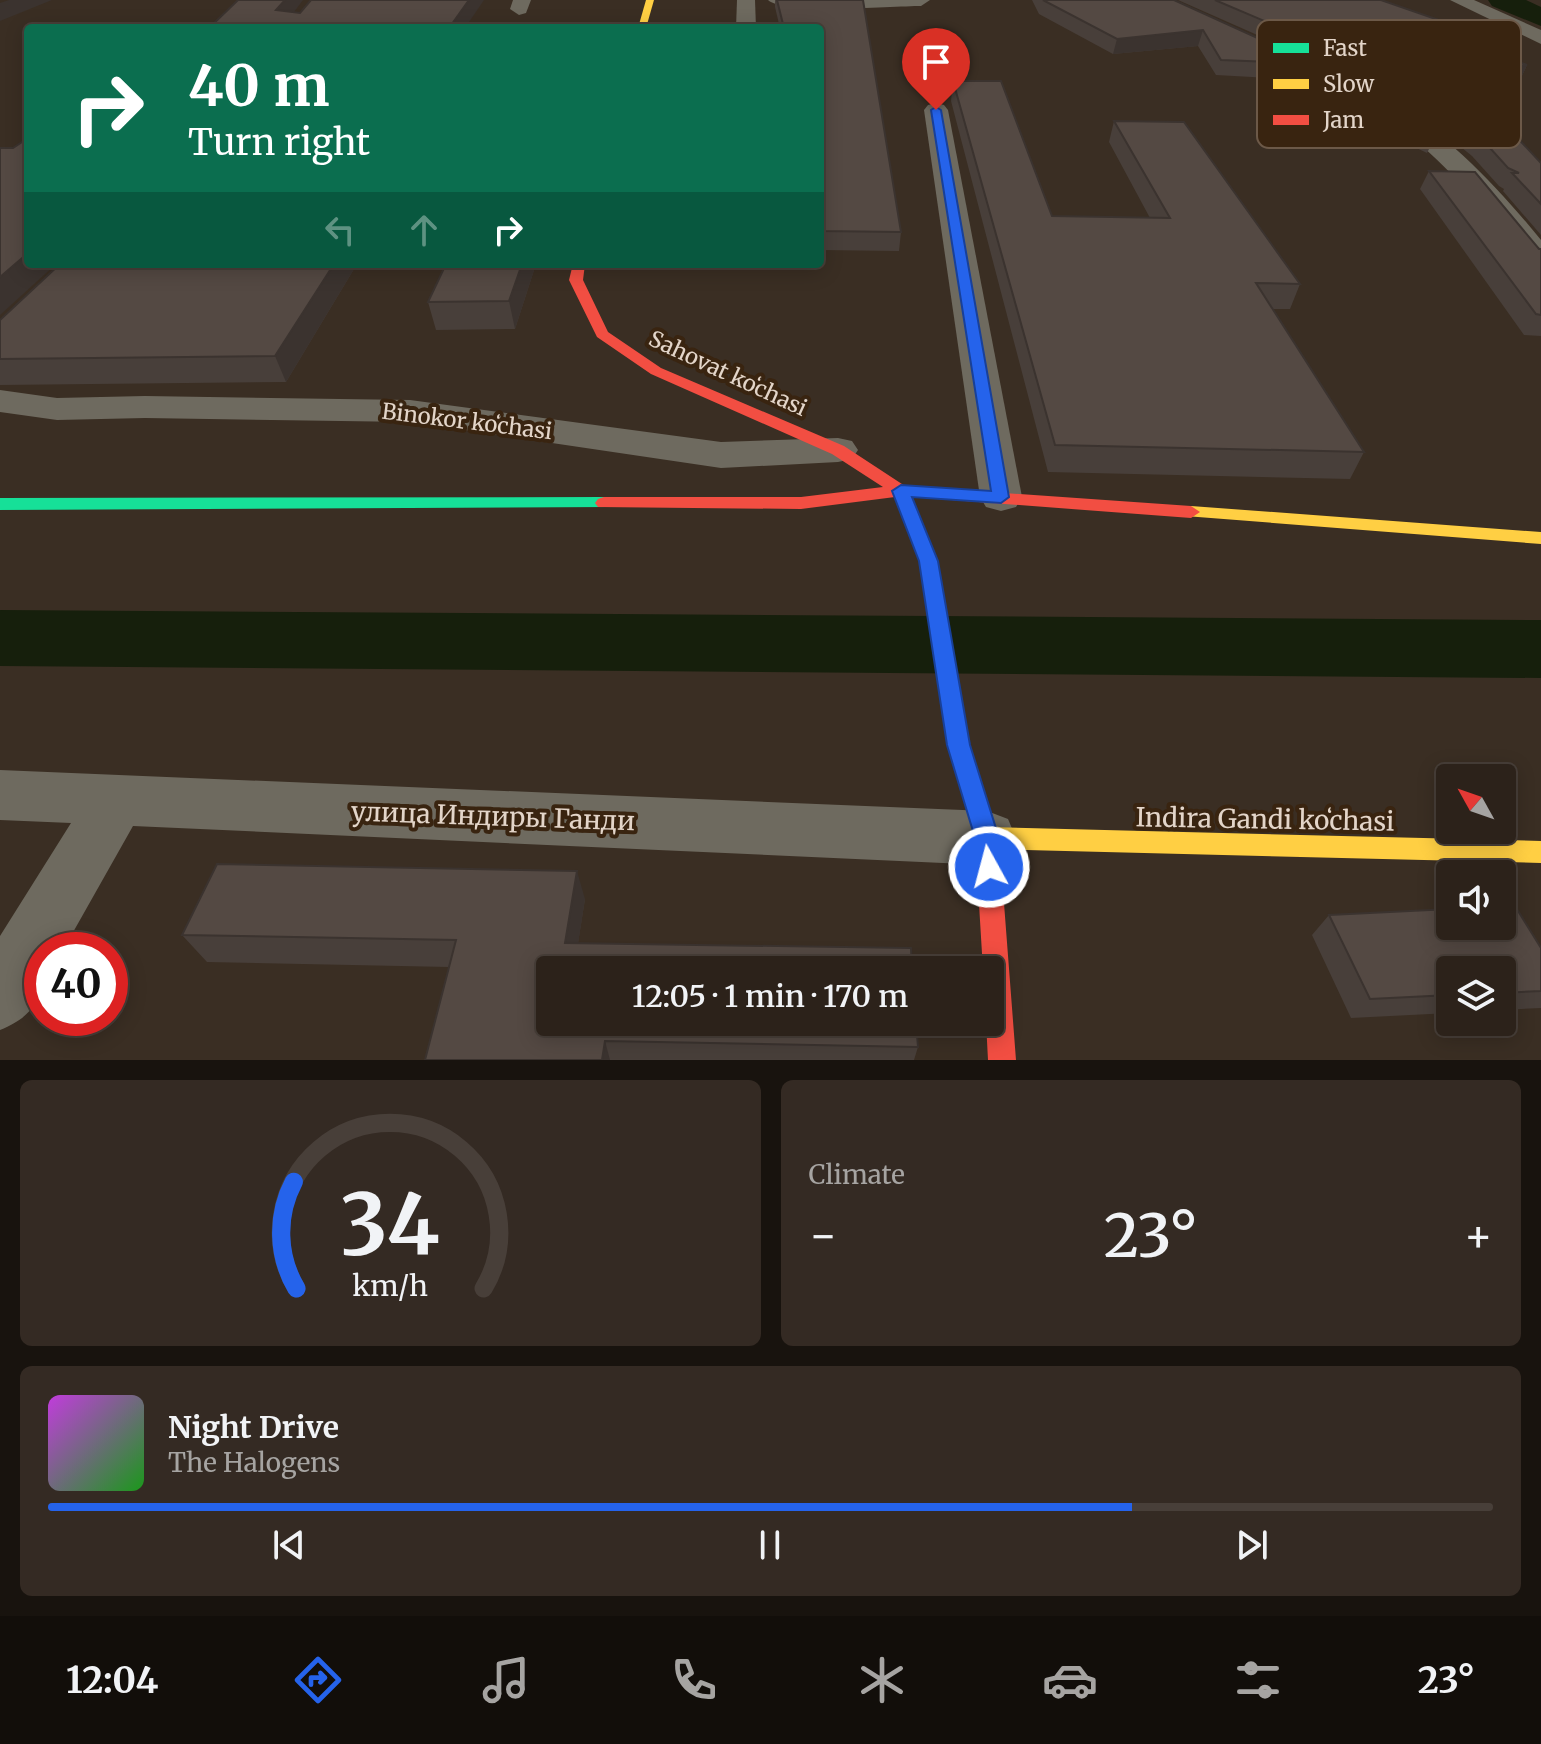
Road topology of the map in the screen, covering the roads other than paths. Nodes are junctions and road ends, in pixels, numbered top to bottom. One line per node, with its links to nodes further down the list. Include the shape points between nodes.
1 (650, 0): 7 (street)
2 (746, 0): 8 (street)
3 (777, 0): 4 (street)
4 (921, 0)
5 (1459, 0): 6 (street)
6 (1502, 20)
7 (643, 24)
8 (746, 24)
9 (1521, 29): 10 (street)
10 (1541, 38)
11 (936, 110): 18 (street)
12 (1441, 148): 13 (street, via 1489,194)
13 (1541, 260)
14 (578, 268): 16 (street, Sahovat koʻchasi, via 576,280 602,334 656,371)
15 (0, 401): 16 (street, Binokor koʻchasi, via 57,409 410,411 721,455)
16 (838, 450): 17 (street, Sahovat koʻchasi)
17 (901, 491): 18 (street); 19 (street, via 801,503); 23 (street, via 929,561 958,745)
18 (1001, 497): 20 (street)
19 (0, 504)
20 (1541, 538)
21 (0, 795): 22 (street, улица Индиры Ганди)
22 (117, 800): 23 (street, улица Индиры Ганди); 25 (street)
23 (987, 838): 24 (street, Indira Gandi koʻchasi); 26 (street)
24 (1541, 852)
25 (0, 997)
26 (1002, 1060)

